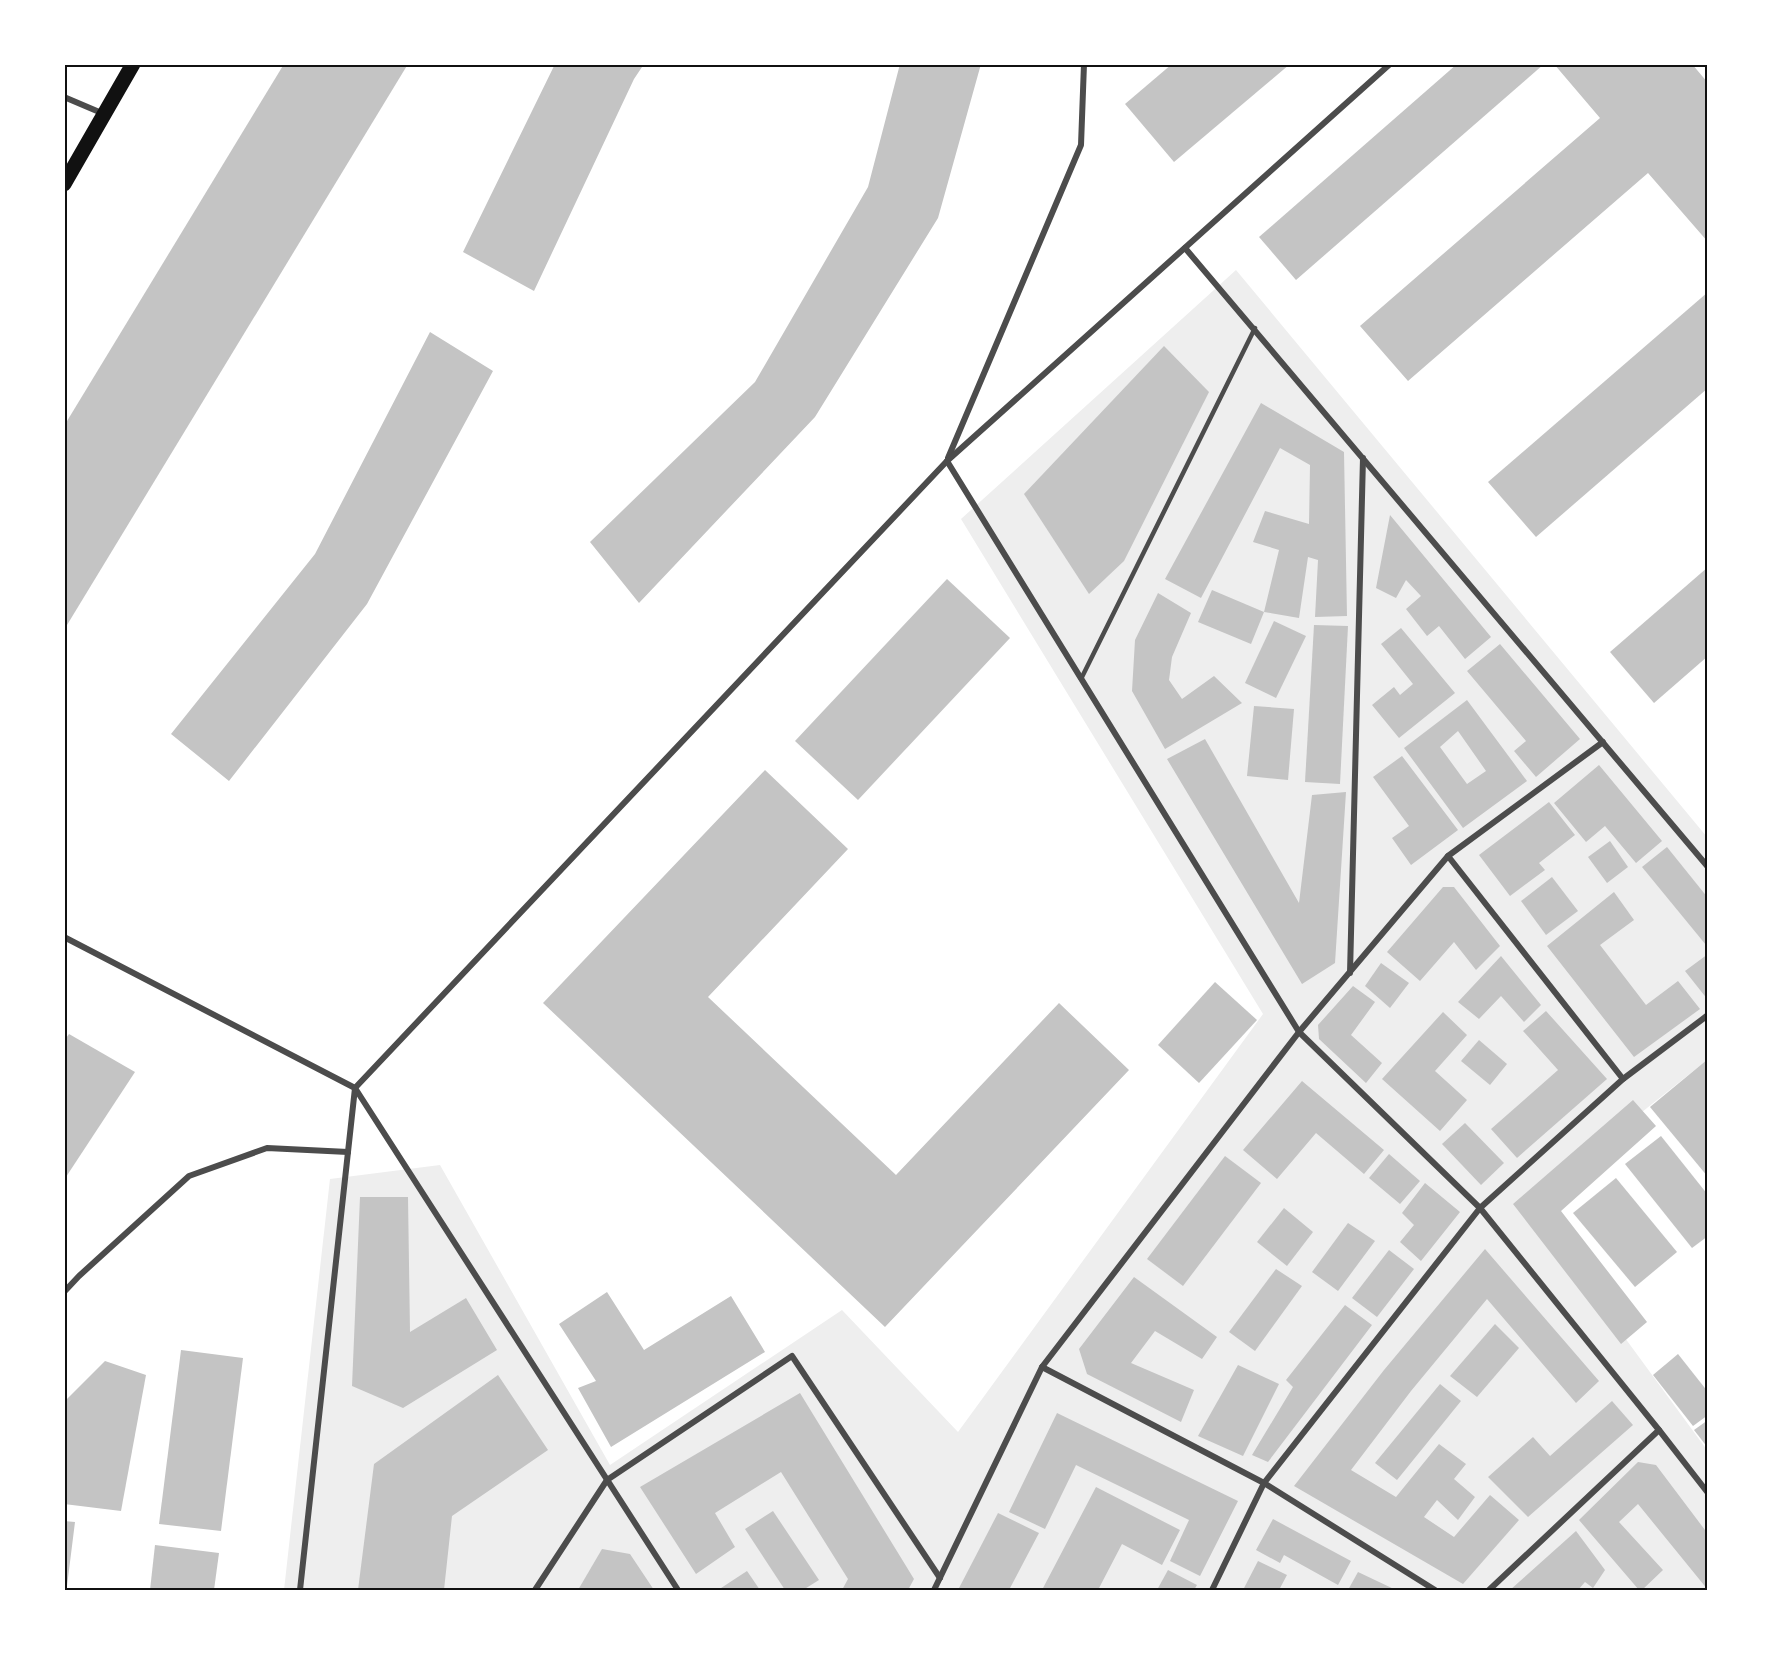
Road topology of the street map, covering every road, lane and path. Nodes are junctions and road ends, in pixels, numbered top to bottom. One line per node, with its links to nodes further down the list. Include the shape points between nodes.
1 (133, 64): 5 (main road)
2 (1084, 64): 10 (street, via 1081,145)
3 (1390, 64): 7 (street)
4 (64, 97): 5 (street)
5 (105, 114): 6 (main road)
6 (64, 184)
7 (1185, 248): 8 (street); 10 (street)
8 (1255, 328): 9 (street); 11 (lane)
9 (1363, 457): 12 (street); 16 (street)
10 (947, 461): 11 (street); 20 (street)
11 (1081, 679): 18 (street)
12 (1603, 742): 13 (street); 14 (street)
13 (1448, 856): 16 (street); 19 (street)
14 (1707, 867)
15 (64, 937): 20 (street)
16 (1350, 973): 18 (street)
17 (1707, 1015): 19 (street)
18 (1299, 1032): 22 (street); 24 (street)
19 (1623, 1080): 22 (street)
20 (355, 1088): 21 (street); 26 (street)
21 (348, 1152): 23 (street, via 267,1148 189,1176); 30 (street)
22 (1480, 1208): 25 (street); 27 (street)
23 (64, 1292)
24 (1042, 1367): 27 (street); 29 (street)
25 (1659, 1430): 28 (street); 36 (street)
26 (607, 1480): 29 (street, via 792,1356); 31 (street); 32 (street)
27 (1264, 1483): 34 (street); 35 (street)
28 (1707, 1493)
29 (940, 1578): 33 (street)
30 (300, 1590)
31 (535, 1590)
32 (678, 1590)
33 (934, 1590)
34 (1212, 1590)
35 (1434, 1590)
36 (1488, 1590)

